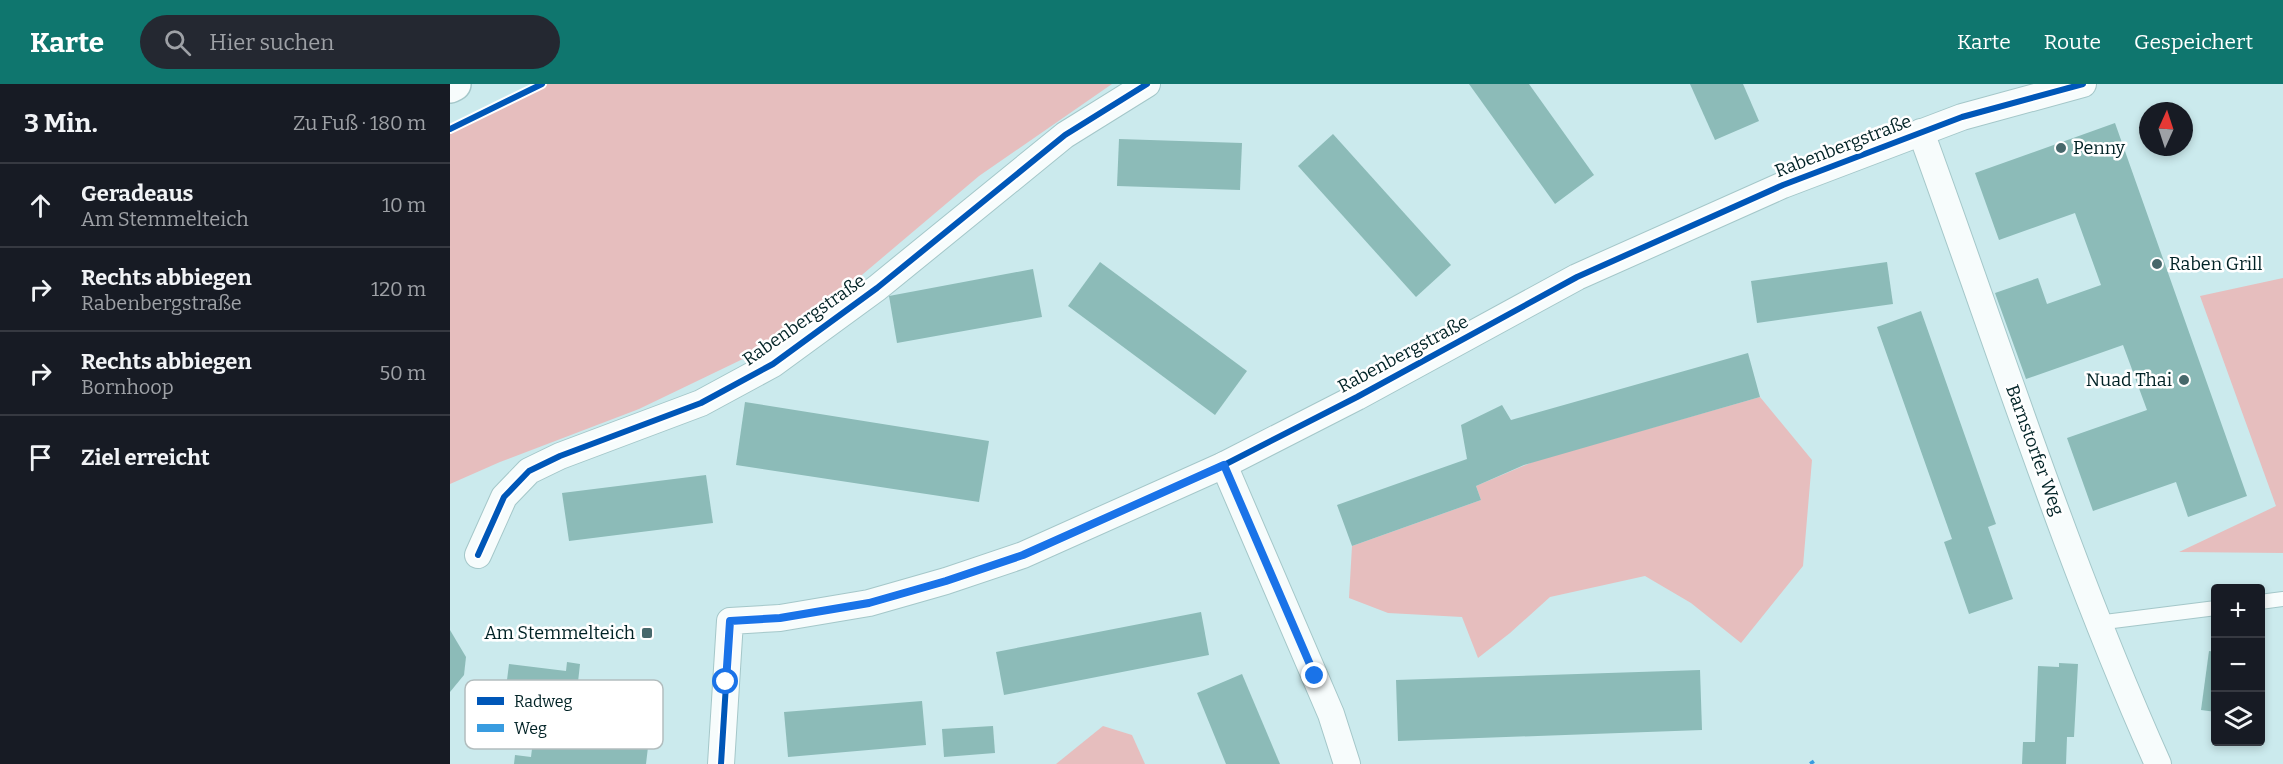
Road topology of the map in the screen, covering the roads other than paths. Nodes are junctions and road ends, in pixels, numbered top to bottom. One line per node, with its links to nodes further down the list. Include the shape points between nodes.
1 (454, 84): 4 (main road)
2 (1147, 84): 7 (street, Rabenbergstraße, via 1065,135 877,288 773,364 701,403 530,471 504,497)
3 (2083, 84): 5 (street, Rabenbergstraße)
4 (450, 86)
5 (1921, 132): 6 (street, Rabenbergstraße, via 1783,185 1577,277); 11 (street, Barnstorfer Weg)
6 (1224, 465): 12 (street, Rabenbergstraße, via 1023,555 946,581 869,603 780,618 730,621); 13 (street, via 1331,714)
7 (478, 555)
8 (2283, 599): 9 (lane)
9 (2265, 601)
10 (2211, 609): 11 (lane)
11 (2097, 623): 14 (street, Barnstorfer Weg)
12 (721, 764)
13 (1347, 764)
14 (2158, 764)

